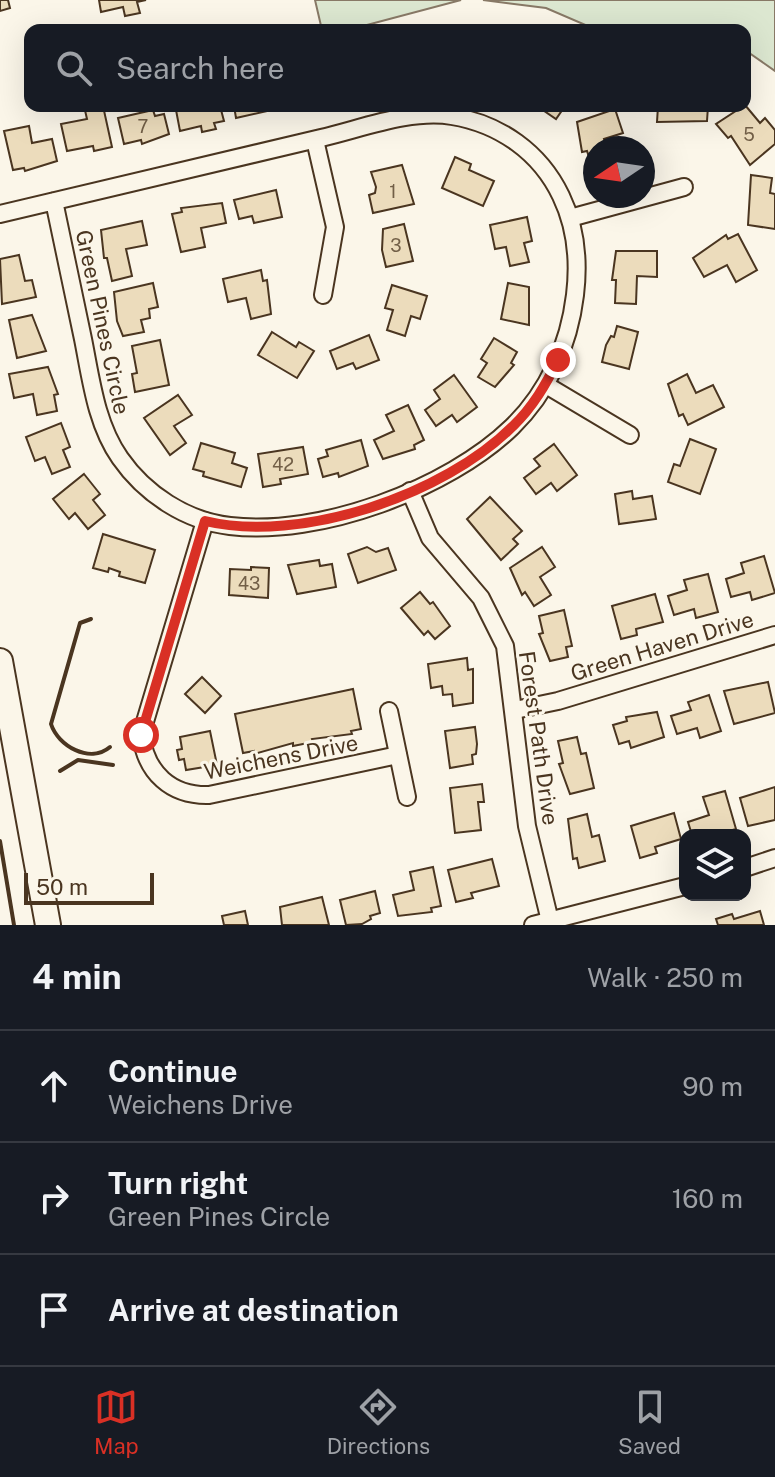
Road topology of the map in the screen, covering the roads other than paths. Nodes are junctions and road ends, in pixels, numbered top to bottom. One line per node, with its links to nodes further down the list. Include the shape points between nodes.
1 (315, 140): 3 (street, Green Pines Circle); 5 (street, Green Pines Circle, via 420,116 473,121 499,131 538,160); 6 (street, via 335,227)
2 (684, 187): 5 (street)
3 (54, 201): 4 (street, Green Pines Circle); 10 (street, Green Pines Circle, via 105,430 117,455 154,495)
4 (0, 214)
5 (570, 218): 7 (street, Green Pines Circle, via 576,256 573,312)
6 (323, 295)
7 (546, 385): 8 (street); 9 (street, Green Pines Circle, via 513,427 492,444)
8 (630, 435)
9 (410, 491): 10 (street, Green Pines Circle, via 367,508 297,523 256,528); 13 (street, Forest Path Drive, via 430,538 495,621 505,646)
10 (205, 521): 15 (street, Weichens Drive, via 143,728 143,748 153,770 172,788 195,796)
11 (775, 635): 13 (street, Green Haven Drive)
12 (0, 661): 21 (main road)
13 (515, 710): 20 (street, Forest Path Drive, via 527,826)
14 (389, 711): 15 (street)
15 (398, 755): 16 (street)
16 (407, 797)
17 (775, 858): 18 (street)
18 (751, 866)
19 (679, 888): 20 (street)
20 (550, 921): 22 (street)
21 (48, 925)
22 (533, 925)

